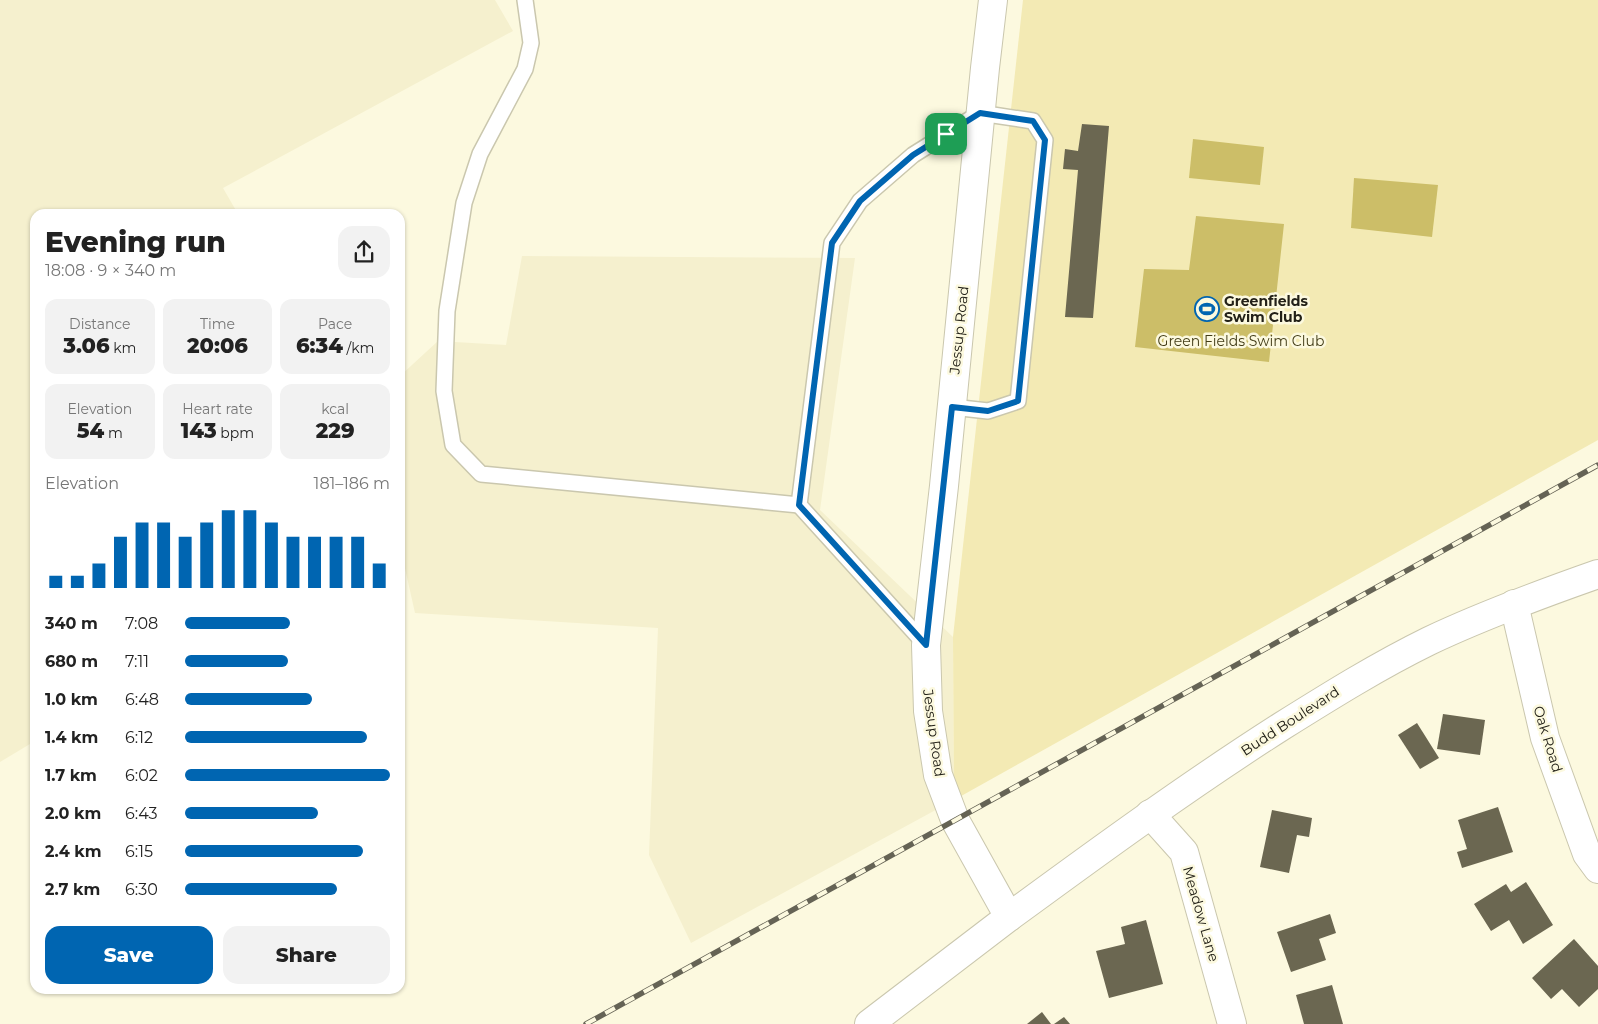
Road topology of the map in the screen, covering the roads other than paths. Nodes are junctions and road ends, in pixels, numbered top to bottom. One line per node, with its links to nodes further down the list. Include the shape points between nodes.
1 (525, 0): 5 (lane, via 531,44 525,69 480,154 464,203 447,311 444,391 453,445 482,474)
2 (993, 0): 3 (street, Jessup Road)
3 (980, 113): 4 (street, Jessup Road); 4 (lane, via 1033,121 1045,140 1018,401 988,411); 5 (lane, via 913,155 860,201 832,243)
4 (952, 407): 8 (street, Jessup Road)
5 (799, 505): 8 (lane)
6 (1598, 574): 7 (street, Budd Boulevard)
7 (1514, 604): 9 (street, Budd Boulevard, via 1429,641 1348,685); 10 (street, Oak Road, via 1545,738 1588,854)
8 (926, 645): 11 (street, Jessup Road, via 928,711 938,776 955,820)
9 (1150, 814): 11 (street, Budd Boulevard); 13 (street, Meadow Lane, via 1184,852)
10 (1598, 869)
11 (1009, 916): 12 (street)
12 (869, 1024)
13 (1232, 1024)

